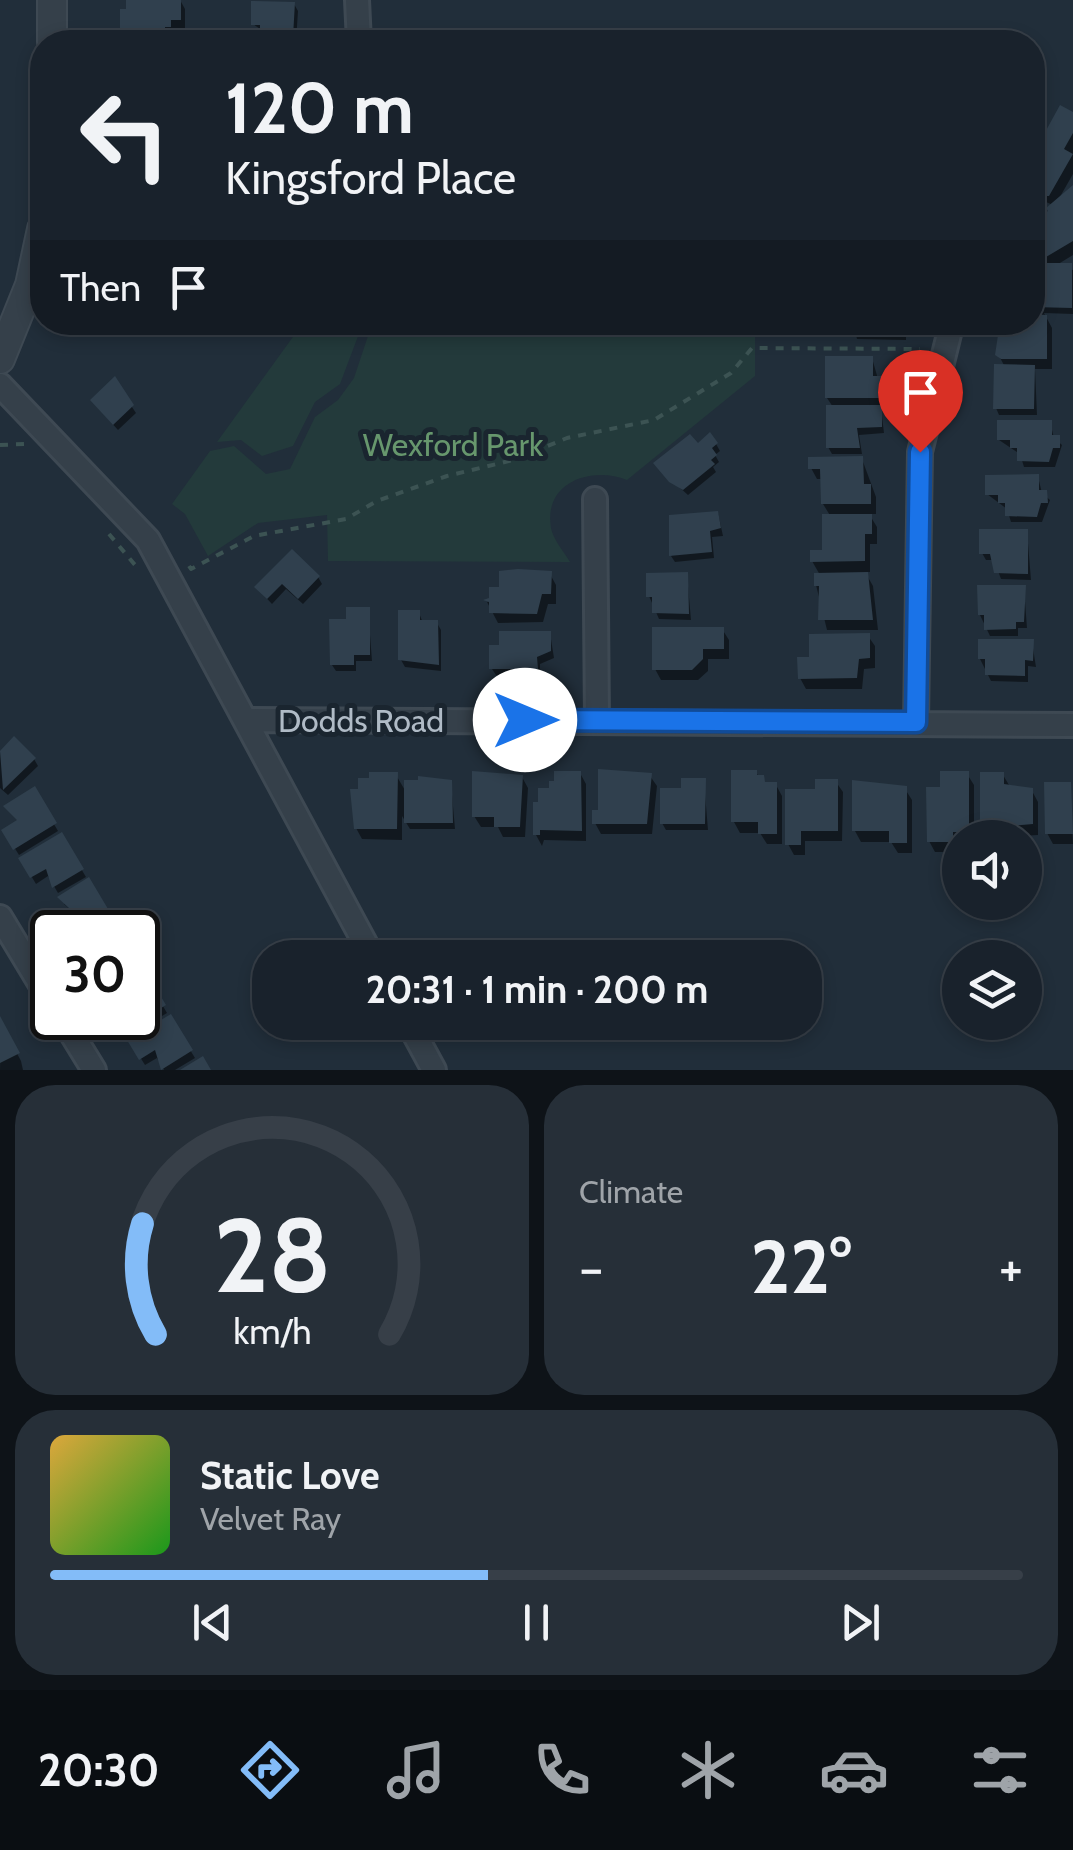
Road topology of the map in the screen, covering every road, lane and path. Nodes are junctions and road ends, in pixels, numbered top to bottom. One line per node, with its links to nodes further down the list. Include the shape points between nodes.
1 (52, 0): 3 (street)
2 (357, 0): 4 (street)
3 (52, 30)
4 (358, 30)
5 (30, 285): 8 (street)
6 (949, 335): 7 (street)
7 (945, 350): 14 (path, via 752,348 731,373 654,420 567,438 447,476 346,519 254,536 191,569 182,556); 18 (street, via 920,452)
8 (0, 359)
9 (0, 384): 14 (street)
10 (0, 445): 11 (path)
11 (33, 446)
12 (596, 499): 17 (street)
13 (100, 523): 15 (path)
14 (160, 560): 16 (street)
15 (144, 579)
16 (248, 720): 17 (street, Dodds Road); 21 (street)
17 (596, 720): 18 (street, Dodds Road)
18 (916, 722): 19 (street, Dodds Road)
19 (1073, 725)
20 (0, 917): 22 (street)
21 (364, 940)
22 (30, 967)
23 (76, 1040): 25 (street)
24 (418, 1040): 26 (street)
25 (94, 1070)
26 (434, 1070)

